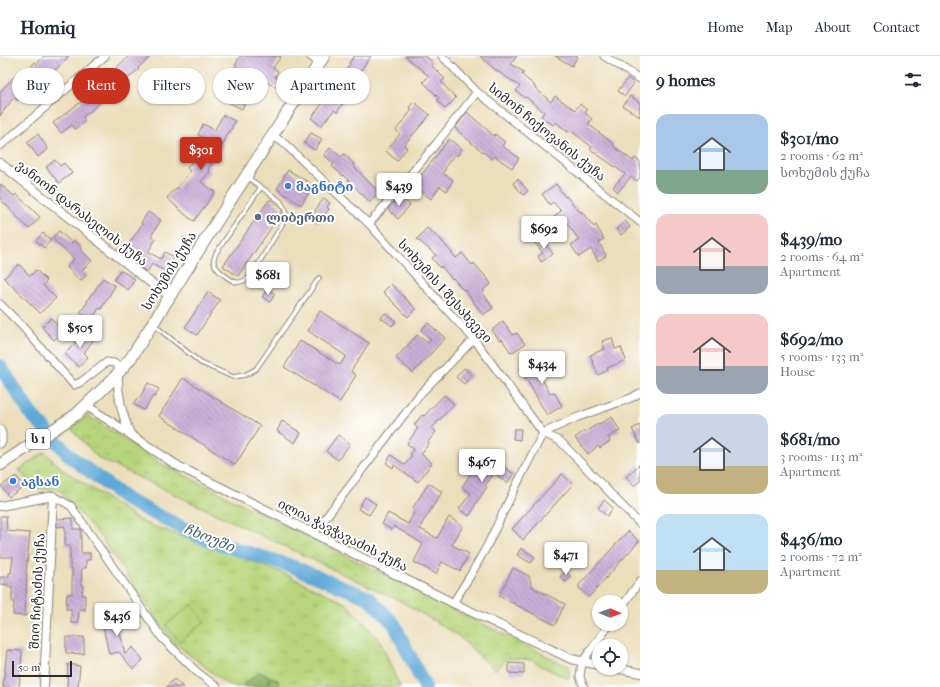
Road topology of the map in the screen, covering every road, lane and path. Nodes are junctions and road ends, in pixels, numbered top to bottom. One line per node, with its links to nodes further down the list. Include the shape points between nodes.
1 (105, 56): 9 (street)
2 (310, 56): 5 (street)
3 (442, 56): 7 (street, სიმონ ჩიქოვანის ქუჩა)
4 (604, 56): 6 (street)
5 (321, 59): 8 (highway, სოხუმის ქუჩა / ს 1)
6 (640, 79)
7 (477, 92): 13 (street, სიმონ ჩიქოვანის ქუჩა); 14 (street)
8 (272, 135): 11 (highway, სოხუმის ქუჩა / ს 1); 14 (street, სოხუმის I შესახვევი, via 285,144)
9 (0, 146)
10 (0, 163): 16 (street, ვანიონ დარასელის ქუჩა)
11 (246, 176): 12 (lane); 16 (highway, სოხუმის ქუჩა / ს 1)
12 (261, 187): 12 (lane, via 216,253 216,269 232,282 239,282 251,276 286,218 280,200)
13 (640, 222)
14 (369, 224): 19 (street, სოხუმის I შესახვევი)
15 (319, 278): 18 (lane, via 256,369 245,375 233,377 201,363)
16 (170, 296): 18 (highway, სოხუმის ქუჩა / ს 1)
17 (0, 304): 20 (street, via 74,385 107,362 114,363)
18 (152, 324): 20 (highway, სოხუმის ქუჩა / ს 1)
19 (474, 339): 24 (street, სოხუმის I შესახვევი); 31 (street, via 420,394)
20 (120, 371): 22 (highway, სოხუმის ქუჩა / ს 1); 25 (street, via 119,399)
21 (640, 393): 24 (street)
22 (86, 406): 25 (street, ილია ჭავჭავაძის ქუჩა); 27 (highway, სოხუმის ქუჩა / ს 1)
23 (0, 429): 26 (street)
24 (543, 433): 30 (street, სოხუმის I შესახვევი, via 560,441); 34 (street, via 487,546)
25 (130, 434): 31 (street, ილია ჭავჭავაძის ქუჩა, via 178,466)
26 (0, 444)
27 (0, 465)
28 (54, 496): 29 (street); 40 (street, შიო ჩიტაძის ქუჩა); 41 (street, via 71,506 162,638 197,672)
29 (0, 506)
30 (640, 524)
31 (314, 533): 34 (street, ილია ჭავჭავაძის ქუჩა)
32 (640, 581): 33 (street)
33 (628, 598)
34 (453, 603): 36 (street, ილია ჭავჭავაძის ქუჩა)
35 (605, 631): 36 (street)
36 (582, 662): 37 (street, ილია ჭავჭავაძის ქუჩა); 42 (street, via 580,676)
37 (592, 664)
38 (628, 671): 39 (street)
39 (640, 673)
40 (44, 687)
41 (217, 687)
42 (584, 687)

